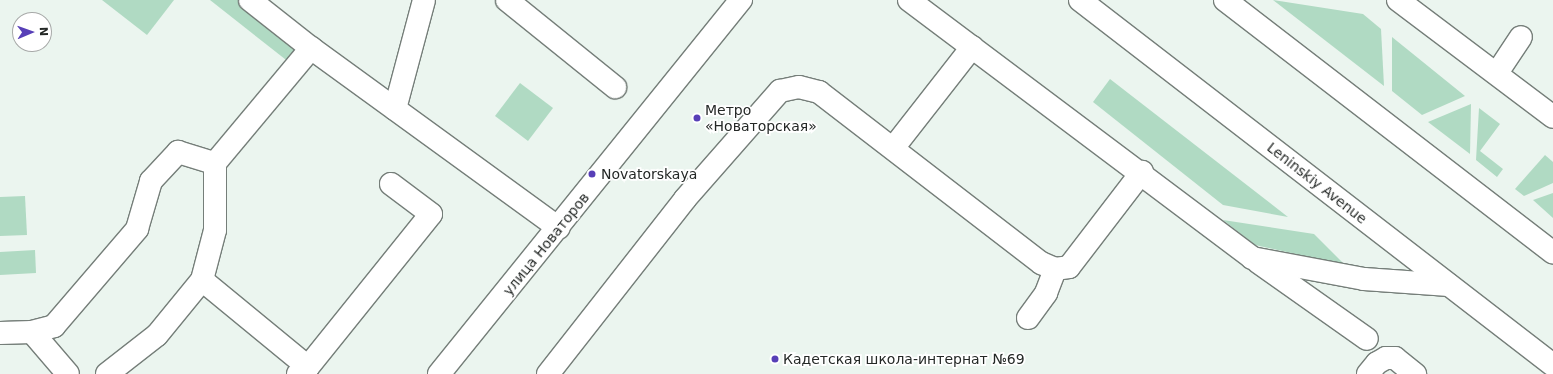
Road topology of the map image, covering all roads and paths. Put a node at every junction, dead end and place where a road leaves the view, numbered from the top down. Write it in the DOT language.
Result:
graph roads {
  1 [pos="424,0"];
  2 [pos="507,0"];
  3 [pos="741,0"];
  4 [pos="909,0"];
  5 [pos="1080,0"];
  6 [pos="1225,0"];
  7 [pos="1398,0"];
  8 [pos="254,1"];
  9 [pos="1521,37"];
  10 [pos="972,47"];
  11 [pos="311,48"];
  12 [pos="1497,73"];
  13 [pos="615,87"];
  14 [pos="396,109"];
  15 [pos="1553,116"];
  16 [pos="894,147"];
  17 [pos="215,163"];
  18 [pos="1142,172"];
  19 [pos="391,184"];
  20 [pos="559,228"];
  21 [pos="1553,254"];
  22 [pos="1252,258"];
  23 [pos="1055,269"];
  24 [pos="202,280"];
  25 [pos="1449,284"];
  26 [pos="1028,318"];
  27 [pos="32,332"];
  28 [pos="0,333"];
  29 [pos="1366,339"];
  30 [pos="1553,365"];
  31 [pos="303,370"];
  32 [pos="450,370"];
  33 [pos="68,374"];
  34 [pos="107,374"];
  35 [pos="548,374"];
  36 [pos="1368,374"];
  37 [pos="1415,374"];
  1 -- 14 [label="street"];
  2 -- 13 [label="street"];
  3 -- 20 [label="street, улица Новаторов"];
  4 -- 10 [label="street"];
  5 -- 25 [label="street, Leninskiy Avenue"];
  6 -- 21 [label="street"];
  7 -- 12 [label="street"];
  8 -- 11 [label="street"];
  9 -- 12 [label="street"];
  10 -- 16 [label="street"];
  10 -- 18 [label="street"];
  11 -- 14 [label="street"];
  11 -- 17 [label="street"];
  12 -- 15 [label="street"];
  14 -- 20 [label="street"];
  16 -- 23 [label="street"];
  16 -- 35 [label="street"];
  17 -- 24 [label="street"];
  17 -- 27 [label="street"];
  18 -- 22 [label="street"];
  18 -- 23 [label="street"];
  19 -- 31 [label="street"];
  20 -- 32 [label="street, улица Новаторов"];
  22 -- 25 [label="street"];
  22 -- 29 [label="street"];
  23 -- 26 [label="street"];
  24 -- 31 [label="street"];
  24 -- 34 [label="street"];
  25 -- 30 [label="street, Leninskiy Avenue"];
  27 -- 28 [label="street"];
  27 -- 33 [label="street"];
  36 -- 37 [label="street"];
}
